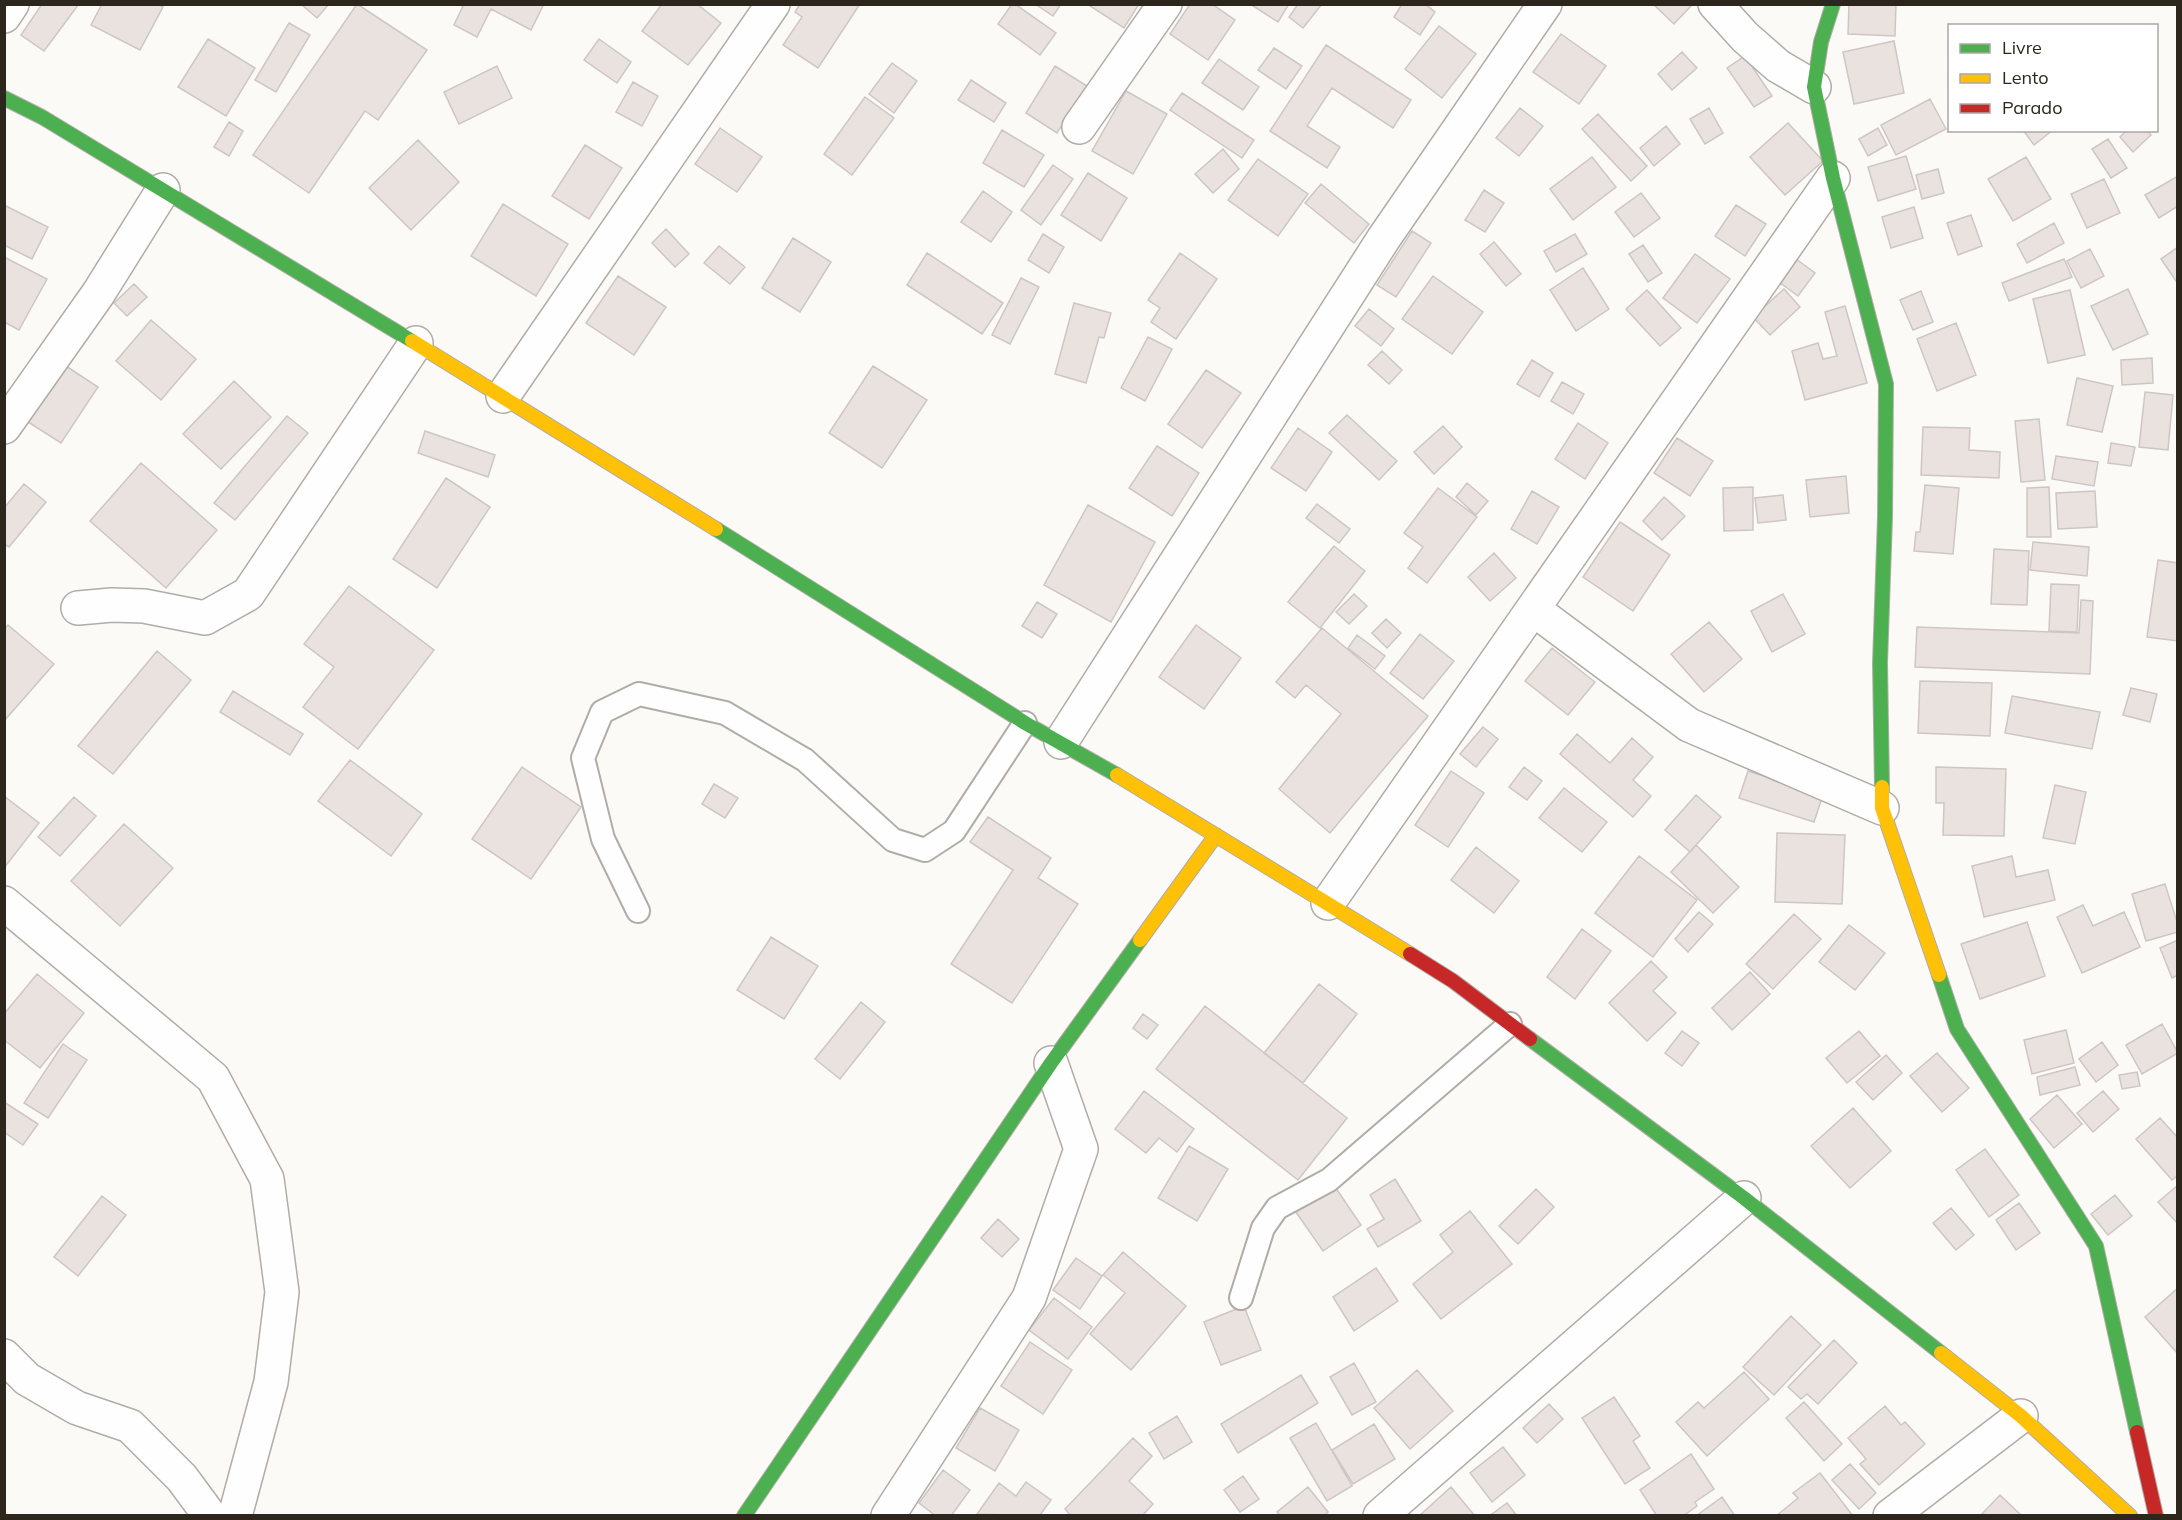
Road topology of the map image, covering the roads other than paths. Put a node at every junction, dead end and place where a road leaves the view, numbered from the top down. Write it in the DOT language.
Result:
graph roads {
  1 [pos="12,4"];
  2 [pos="773,4"];
  3 [pos="1165,4"];
  4 [pos="1545,4"];
  5 [pos="1715,4"];
  6 [pos="1833,4"];
  7 [pos="4,16"];
  8 [pos="1814,87"];
  9 [pos="4,98"];
  10 [pos="1079,127"];
  11 [pos="1833,178"];
  12 [pos="163,190"];
  13 [pos="416,343"];
  14 [pos="503,396"];
  15 [pos="4,428"];
  16 [pos="78,608"];
  17 [pos="1533,609"];
  18 [pos="1025,723"];
  19 [pos="1061,742"];
  20 [pos="1882,808"];
  21 [pos="1216,835"];
  22 [pos="4,903"];
  23 [pos="1328,903"];
  24 [pos="638,911"];
  25 [pos="1510,1024"];
  26 [pos="1051,1063"];
  27 [pos="1744,1198"];
  28 [pos="1240,1298"];
  29 [pos="4,1356"];
  30 [pos="2021,1416"];
  31 [pos="210,1515"];
  32 [pos="236,1515"];
  33 [pos="744,1515"];
  34 [pos="888,1515"];
  35 [pos="1380,1515"];
  36 [pos="1890,1515"];
  37 [pos="2130,1515"];
  38 [pos="2156,1515"];
  1 -- 7 [label="street"];
  2 -- 14 [label="street"];
  3 -- 10 [label="street"];
  4 -- 19 [label="street"];
  5 -- 8 [label="street"];
  6 -- 8 [label="main road"];
  8 -- 11 [label="main road"];
  9 -- 12 [label="main road"];
  11 -- 17 [label="street"];
  11 -- 20 [label="main road"];
  12 -- 13 [label="main road"];
  12 -- 15 [label="street"];
  13 -- 14 [label="main road"];
  13 -- 16 [label="street"];
  14 -- 18 [label="main road"];
  17 -- 20 [label="street"];
  17 -- 23 [label="street"];
  18 -- 19 [label="main road"];
  18 -- 24 [label="lane"];
  19 -- 21 [label="main road"];
  20 -- 38 [label="main road"];
  21 -- 23 [label="main road"];
  21 -- 26 [label="main road"];
  22 -- 32 [label="street"];
  23 -- 25 [label="main road"];
  25 -- 27 [label="main road"];
  25 -- 28 [label="lane"];
  26 -- 33 [label="main road"];
  26 -- 34 [label="street"];
  27 -- 30 [label="main road"];
  27 -- 35 [label="street"];
  29 -- 31 [label="street"];
  30 -- 36 [label="street"];
  30 -- 37 [label="main road"];
}
